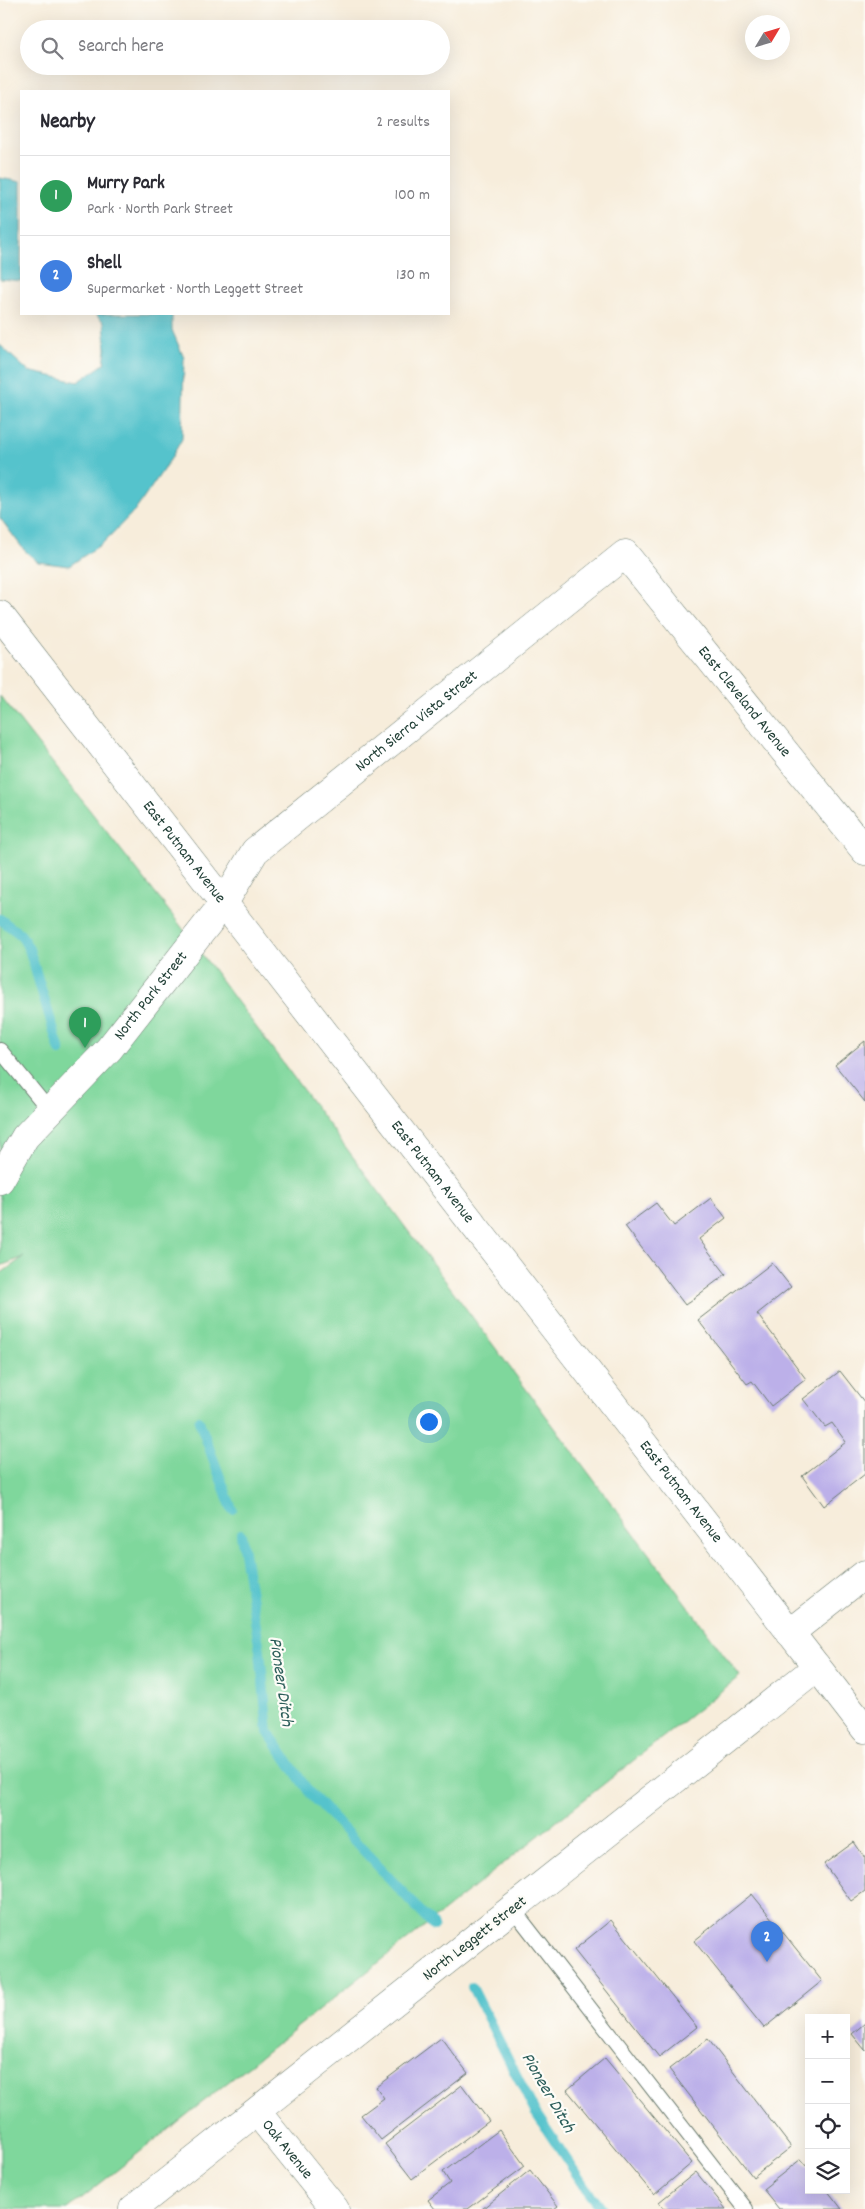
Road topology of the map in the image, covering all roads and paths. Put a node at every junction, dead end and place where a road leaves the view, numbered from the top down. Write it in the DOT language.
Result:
graph roads {
  1 [pos="624,554"];
  2 [pos="0,615"];
  3 [pos="865,851"];
  4 [pos="224,903"];
  5 [pos="0,1050"];
  6 [pos="5,1065"];
  7 [pos="49,1110"];
  8 [pos="0,1180"];
  9 [pos="865,1574"];
  10 [pos="790,1633"];
  11 [pos="817,1667"];
  12 [pos="865,1729"];
  13 [pos="513,1909"];
  14 [pos="257,2112"];
  15 [pos="133,2209"];
  16 [pos="335,2209"];
  17 [pos="746,2209"];
  1 -- 3 [label="street, East Cleveland Avenue"];
  1 -- 4 [label="street, North Sierra Vista Street"];
  2 -- 4 [label="street, East Putnam Avenue"];
  4 -- 7 [label="street, North Park Street"];
  4 -- 10 [label="street, East Putnam Avenue"];
  5 -- 6 [label="lane"];
  6 -- 7 [label="lane"];
  7 -- 8 [label="street, North Park Street"];
  9 -- 10 [label="street"];
  10 -- 11 [label="street, East Putnam Avenue"];
  11 -- 12 [label="street, East Putnam Avenue"];
  11 -- 13 [label="street, North Leggett Street"];
  13 -- 14 [label="street, North Leggett Street"];
  13 -- 17 [label="lane"];
  14 -- 15 [label="street, North Leggett Street"];
  14 -- 16 [label="street, Oak Avenue"];
}
